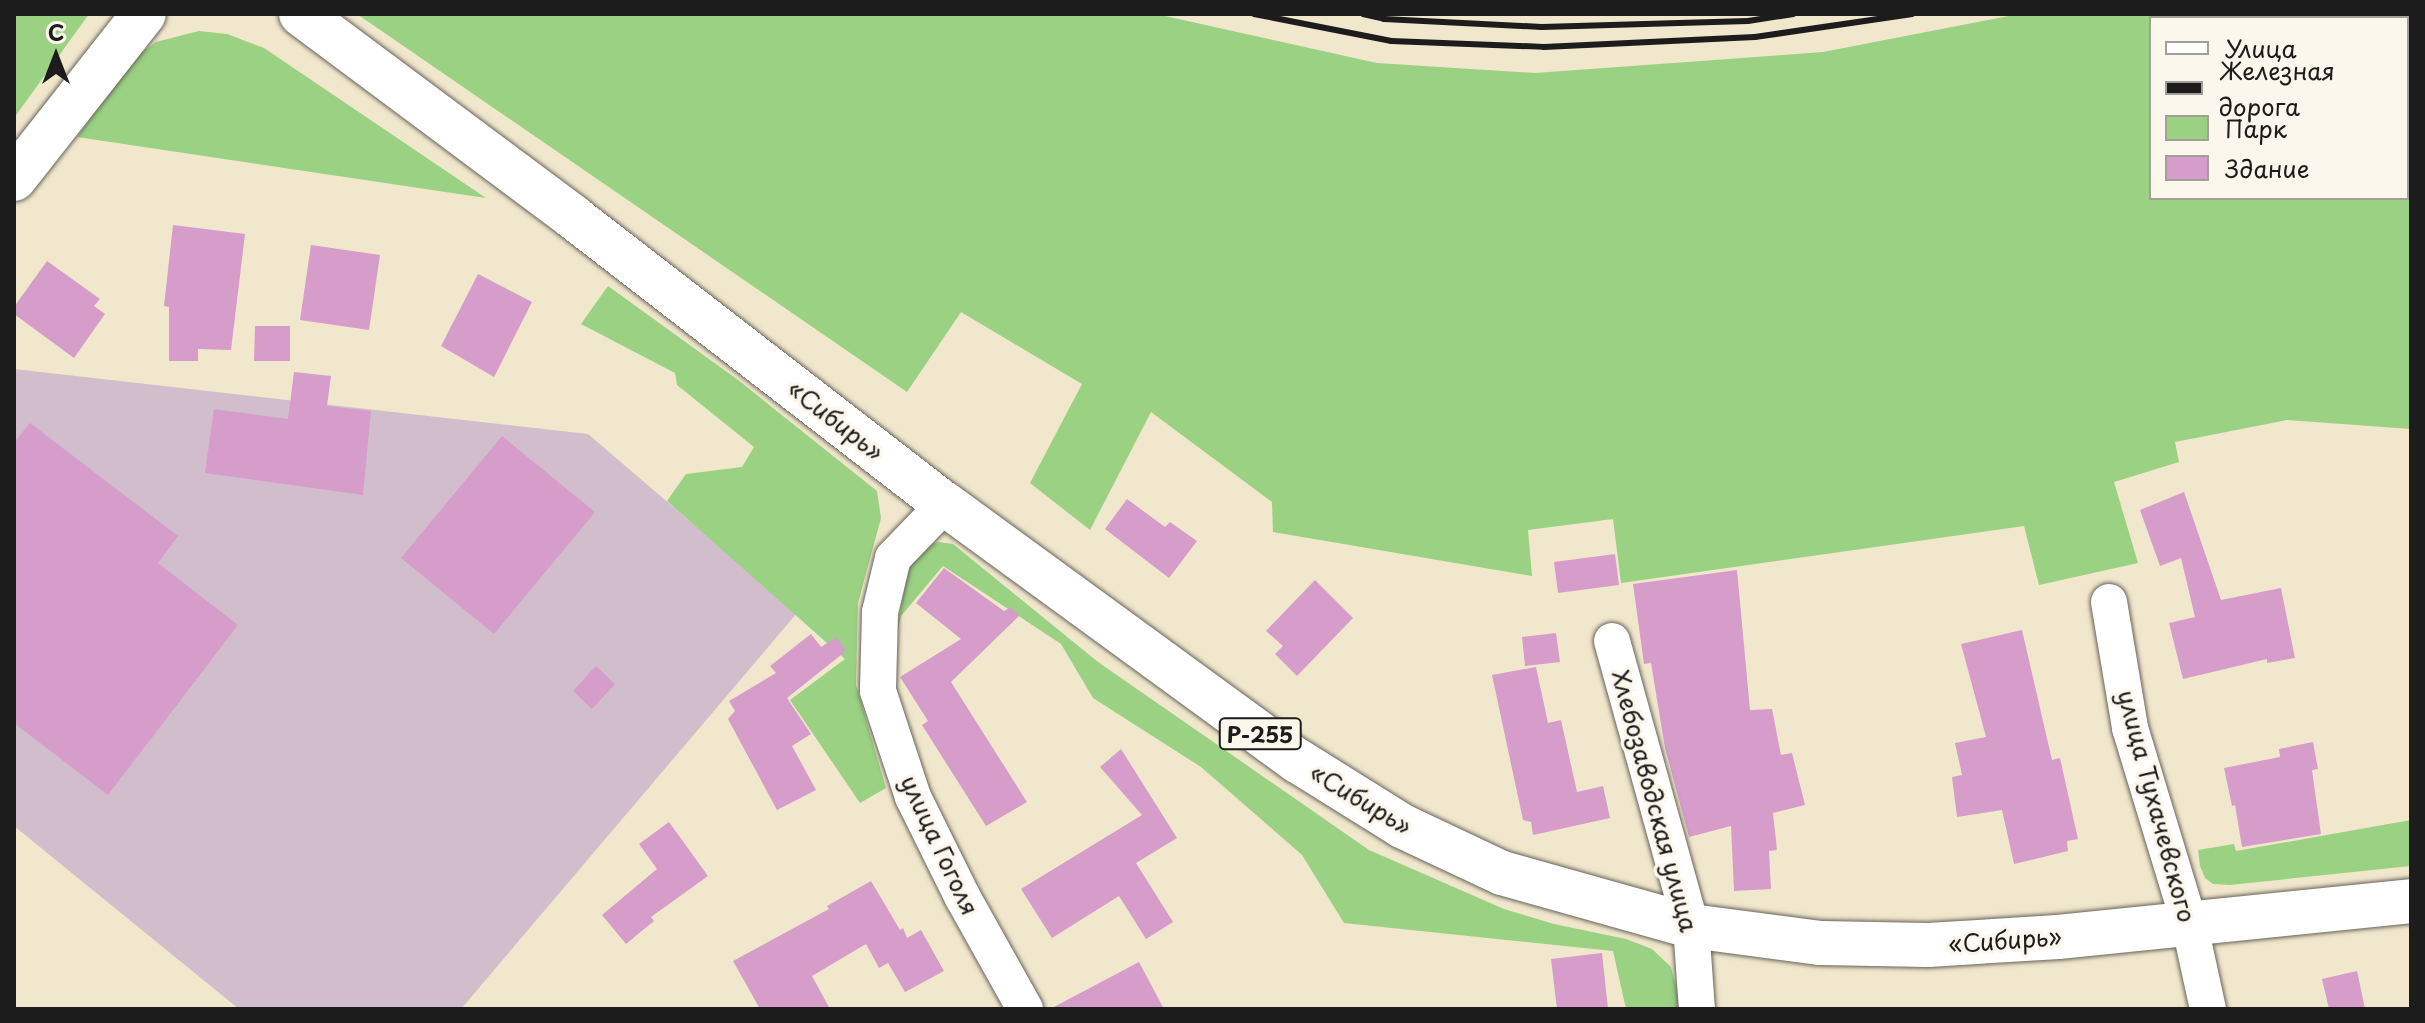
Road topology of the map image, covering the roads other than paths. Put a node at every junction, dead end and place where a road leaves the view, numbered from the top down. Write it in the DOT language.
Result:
graph roads {
  1 [pos="144,14"];
  2 [pos="301,14"];
  3 [pos="14,179"];
  4 [pos="945,504"];
  5 [pos="2109,602"];
  6 [pos="1612,641"];
  7 [pos="2411,901"];
  8 [pos="2189,922"];
  9 [pos="1691,926"];
  10 [pos="1025,1009"];
  11 [pos="1697,1009"];
  12 [pos="2208,1009"];
  1 -- 3 [label="main road"];
  2 -- 4 [label="main road, «Сибирь» / Р-255"];
  4 -- 9 [label="main road, «Сибирь» / Р-255"];
  4 -- 10 [label="street, улица Гоголя"];
  5 -- 8 [label="street, улица Тухачевского"];
  6 -- 9 [label="street, Хлебозаводская улица"];
  7 -- 8 [label="main road, «Сибирь» / Р-255"];
  8 -- 9 [label="main road, «Сибирь» / Р-255"];
  8 -- 12 [label="street, улица Тухачевского"];
  9 -- 11 [label="street, Хлебозаводская улица"];
}
